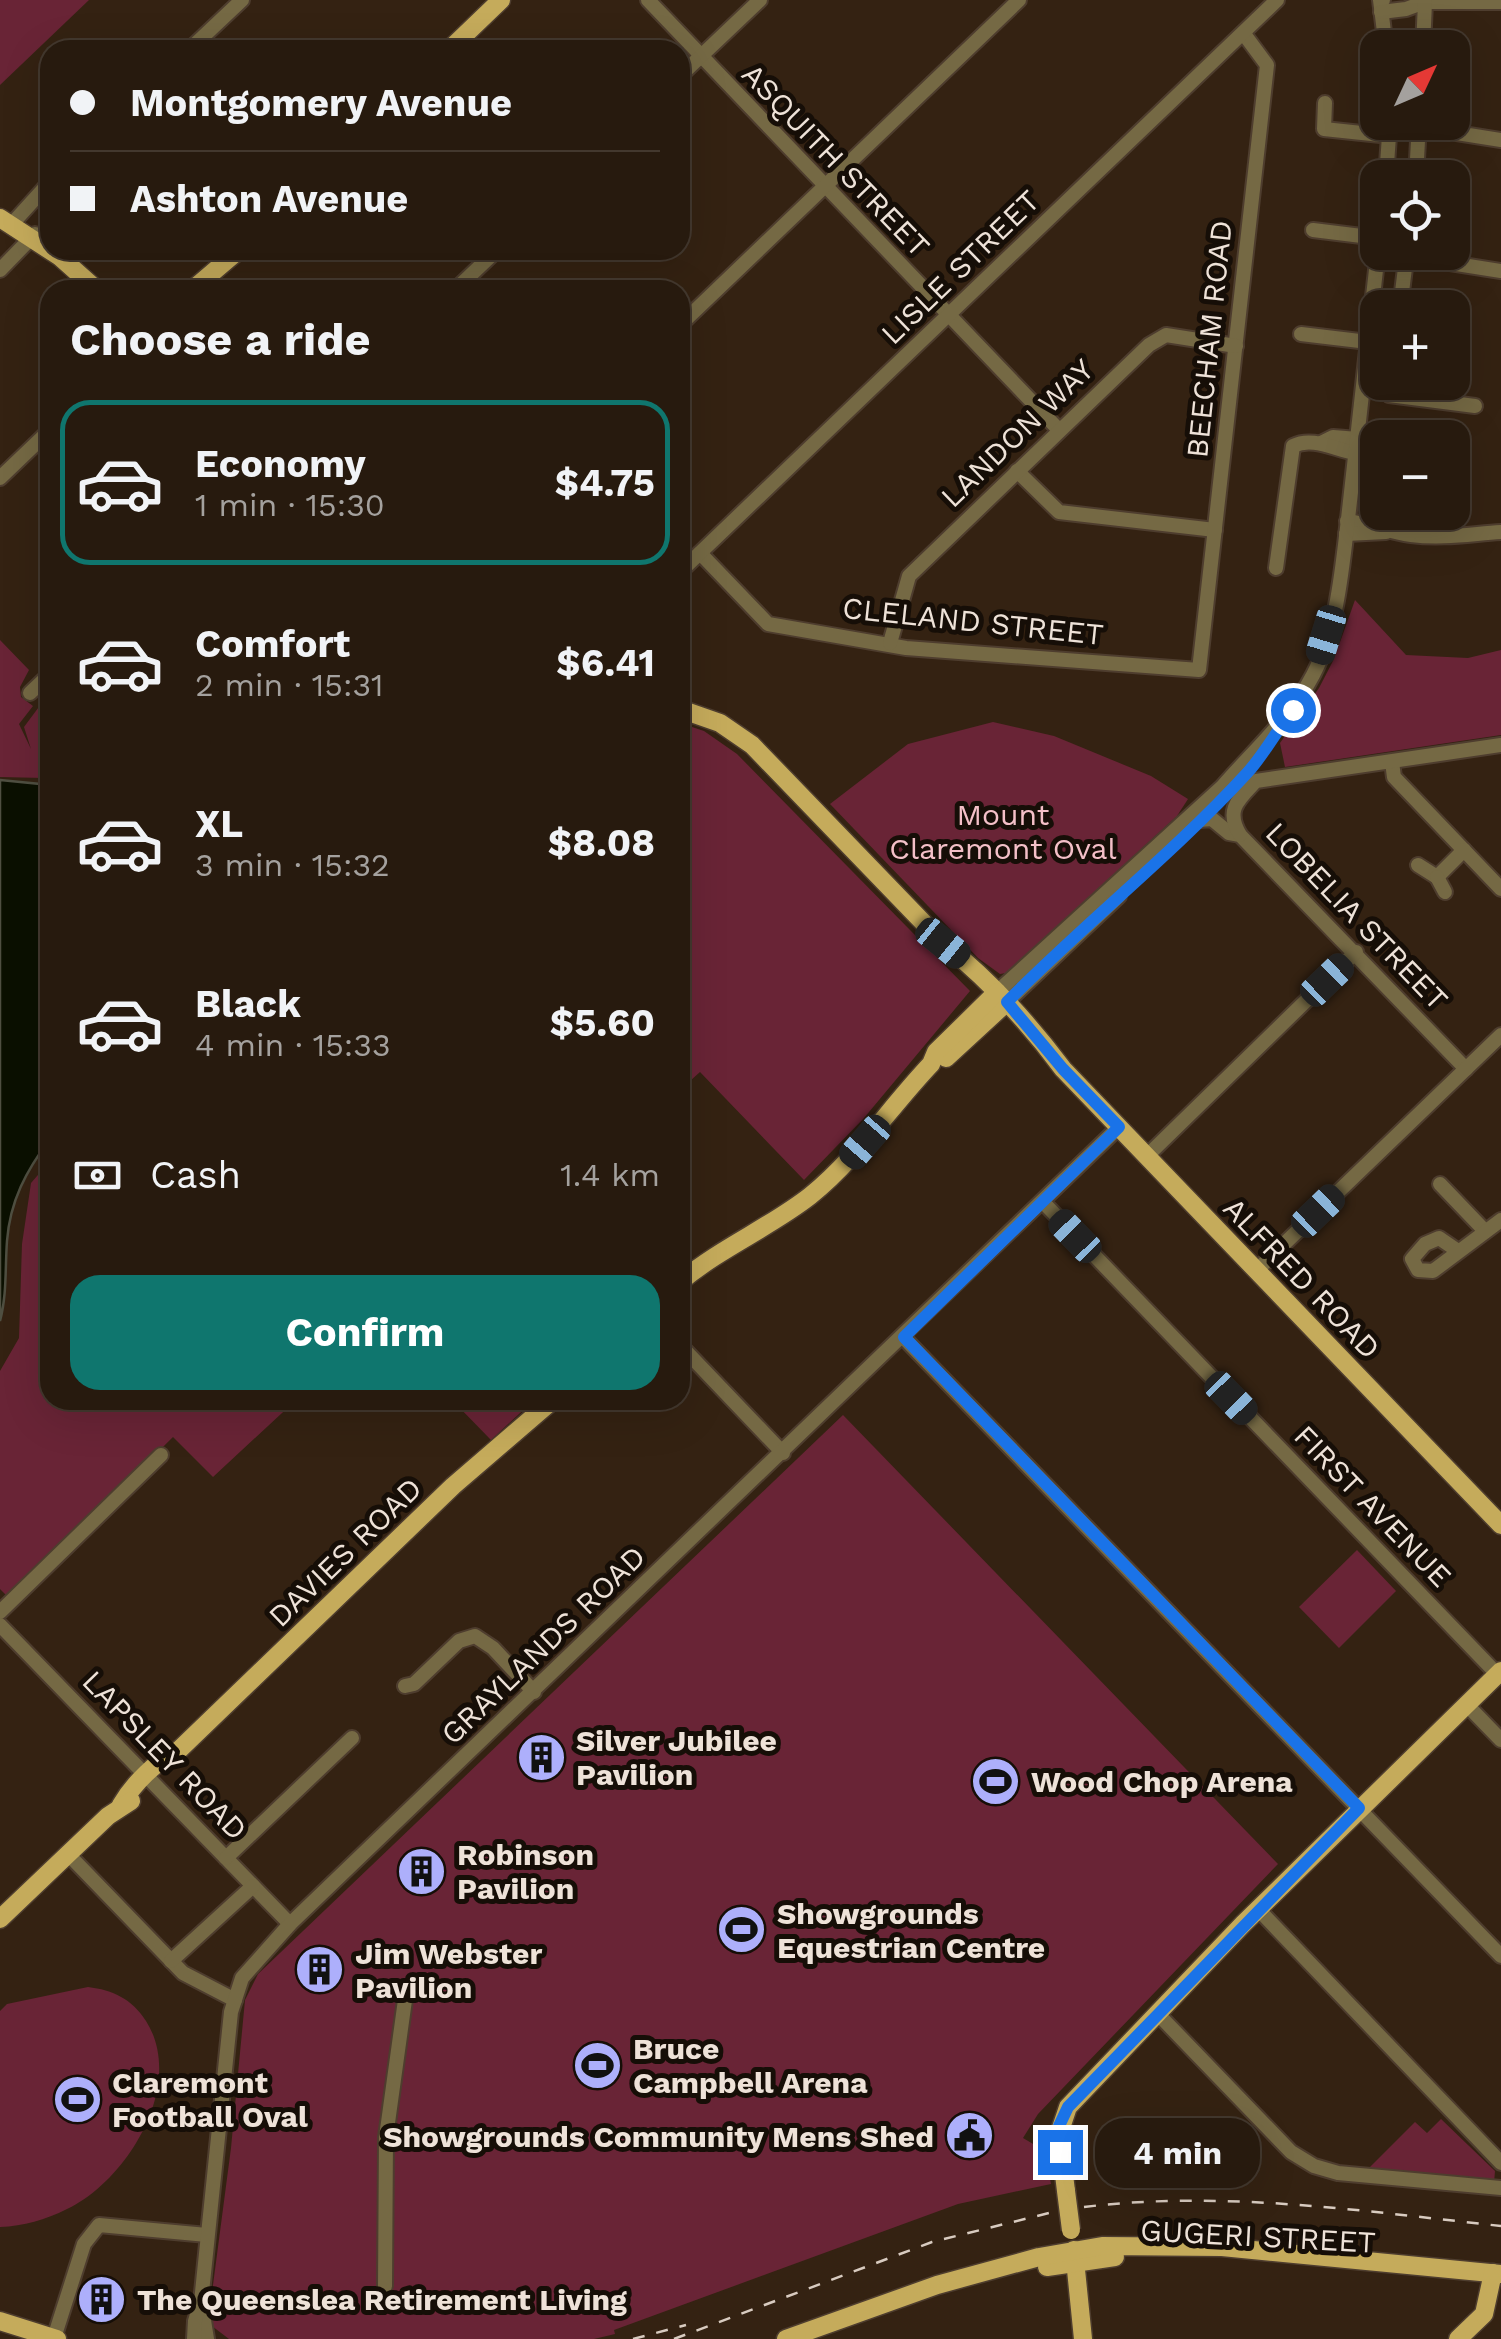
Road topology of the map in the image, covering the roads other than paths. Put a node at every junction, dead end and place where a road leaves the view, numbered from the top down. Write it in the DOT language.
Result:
graph roads {
  1 [pos="242,0"];
  2 [pos="501,0"];
  3 [pos="639,0"];
  4 [pos="648,0"];
  5 [pos="760,0"];
  6 [pos="1019,0"];
  7 [pos="1277,0"];
  8 [pos="1417,2"];
  9 [pos="1501,2"];
  10 [pos="1381,4"];
  11 [pos="1384,30"];
  12 [pos="1421,30"];
  13 [pos="1244,34"];
  14 [pos="200,40"];
  15 [pos="459,40"];
  16 [pos="677,40"];
  17 [pos="683,40"];
  18 [pos="690,48"];
  19 [pos="690,51"];
  20 [pos="699,58"];
  21 [pos="690,67"];
  22 [pos="1325,103"];
  23 [pos="1360,129"];
  24 [pos="1470,134"];
  25 [pos="1501,140"];
  26 [pos="824,188"];
  27 [pos="40,190"];
  28 [pos="6,218"];
  29 [pos="1313,230"];
  30 [pos="1360,236"];
  31 [pos="39,238"];
  32 [pos="64,260"];
  33 [pos="74,260"];
  34 [pos="229,260"];
  35 [pos="486,260"];
  36 [pos="1470,265"];
  37 [pos="0,270"];
  38 [pos="1501,271"];
  39 [pos="86,280"];
  40 [pos="100,280"];
  41 [pos="210,280"];
  42 [pos="466,280"];
  43 [pos="690,315"];
  44 [pos="949,316"];
  45 [pos="1300,334"];
  46 [pos="1360,341"];
  47 [pos="1236,346"];
  48 [pos="1362,400"];
  49 [pos="1428,400"];
  50 [pos="1474,406"];
  51 [pos="1058,430"];
  52 [pos="40,440"];
  53 [pos="1357,447"];
  54 [pos="1016,471"];
  55 [pos="0,478"];
  56 [pos="1347,528"];
  57 [pos="1215,530"];
  58 [pos="1501,532"];
  59 [pos="700,553"];
  60 [pos="690,562"];
  61 [pos="1276,568"];
  62 [pos="890,643"];
  63 [pos="1201,658"];
  64 [pos="40,683"];
  65 [pos="30,692"];
  66 [pos="690,712"];
  67 [pos="1501,745"];
  68 [pos="1392,762"];
  69 [pos="1192,823"];
  70 [pos="1240,835"];
  71 [pos="1464,850"];
  72 [pos="1418,864"];
  73 [pos="1437,877"];
  74 [pos="1501,889"];
  75 [pos="1445,892"];
  76 [pos="1356,952"];
  77 [pos="998,1001"];
  78 [pos="1501,1035"];
  79 [pos="1466,1069"];
  80 [pos="1119,1127"];
  81 [pos="1147,1156"];
  82 [pos="1440,1184"];
  83 [pos="1043,1202"];
  84 [pos="1501,1220"];
  85 [pos="1484,1230"];
  86 [pos="1458,1251"];
  87 [pos="1256,1270"];
  88 [pos="690,1274"];
  89 [pos="904,1337"];
  90 [pos="690,1355"];
  91 [pos="541,1410"];
  92 [pos="783,1453"];
  93 [pos="161,1456"];
  94 [pos="1501,1525"];
  95 [pos="0,1612"];
  96 [pos="0,1625"];
  97 [pos="1499,1673"];
  98 [pos="405,1686"];
  99 [pos="534,1692"];
  100 [pos="1467,1704"];
  101 [pos="352,1738"];
  102 [pos="1501,1740"];
  103 [pos="150,1778"];
  104 [pos="1359,1808"];
  105 [pos="67,1853"];
  106 [pos="226,1858"];
  107 [pos="253,1886"];
  108 [pos="1258,1909"];
  109 [pos="0,1919"];
  110 [pos="290,1924"];
  111 [pos="1501,1956"];
  112 [pos="171,1961"];
  113 [pos="235,2000"];
  114 [pos="405,2000"];
  115 [pos="1158,2014"];
  116 [pos="1501,2163"];
  117 [pos="1501,2188"];
  118 [pos="208,2235"];
  119 [pos="1075,2256"];
  120 [pos="1491,2279"];
  121 [pos="384,2286"];
  122 [pos="201,2302"];
  123 [pos="1493,2305"];
  124 [pos="0,2321"];
  125 [pos="55,2339"];
  126 [pos="194,2339"];
  127 [pos="206,2339"];
  128 [pos="786,2339"];
  129 [pos="1084,2339"];
  130 [pos="1458,2339"];
  1 -- 14 [label="street"];
  2 -- 15 [label="main road"];
  3 -- 16 [label="street, ASQUITH STREET"];
  4 -- 17 [label="street, ASQUITH STREET"];
  5 -- 20 [label="street"];
  6 -- 26 [label="street"];
  7 -- 13 [label="street, LISLE STREET"];
  8 -- 9 [label="street"];
  8 -- 10 [label="street"];
  8 -- 12 [label="street"];
  10 -- 11 [label="street"];
  13 -- 44 [label="street, LISLE STREET"];
  13 -- 47 [label="street, BEECHAM ROAD"];
  18 -- 20 [label="street, ASQUITH STREET"];
  19 -- 20 [label="street, ASQUITH STREET"];
  20 -- 21 [label="street"];
  20 -- 26 [label="street, ASQUITH STREET"];
  22 -- 23 [label="street"];
  24 -- 25 [label="street"];
  26 -- 43 [label="street"];
  26 -- 44 [label="street, ASQUITH STREET"];
  27 -- 28 [label="street"];
  28 -- 31 [label="main road"];
  29 -- 30 [label="street"];
  31 -- 37 [label="street"];
  32 -- 39 [label="main road"];
  33 -- 40 [label="main road"];
  34 -- 41 [label="main road"];
  35 -- 42 [label="street"];
  36 -- 38 [label="street"];
  44 -- 51 [label="street, ASQUITH STREET"];
  44 -- 59 [label="street, LISLE STREET"];
  45 -- 46 [label="street"];
  47 -- 51 [label="street, LANDON WAY"];
  47 -- 57 [label="street, BEECHAM ROAD"];
  48 -- 53 [label="street"];
  49 -- 50 [label="street"];
  51 -- 54 [label="street, LANDON WAY"];
  52 -- 55 [label="street"];
  53 -- 56 [label="street"];
  53 -- 61 [label="street"];
  54 -- 57 [label="street"];
  54 -- 62 [label="street, LANDON WAY"];
  56 -- 58 [label="street"];
  56 -- 69 [label="street"];
  57 -- 63 [label="street, BEECHAM ROAD"];
  59 -- 60 [label="street, LISLE STREET"];
  59 -- 62 [label="street, CLELAND STREET"];
  62 -- 63 [label="street, CLELAND STREET"];
  64 -- 65 [label="street"];
  66 -- 77 [label="main road, ALFRED ROAD"];
  67 -- 68 [label="street"];
  68 -- 70 [label="street"];
  68 -- 71 [label="street"];
  69 -- 70 [label="street, LOBELIA STREET"];
  69 -- 77 [label="street"];
  70 -- 76 [label="street, LOBELIA STREET"];
  71 -- 73 [label="street"];
  71 -- 74 [label="street"];
  72 -- 73 [label="street"];
  73 -- 75 [label="street"];
  76 -- 79 [label="street, LOBELIA STREET"];
  76 -- 81 [label="street"];
  77 -- 80 [label="main road, ALFRED ROAD"];
  77 -- 88 [label="main road"];
  78 -- 79 [label="street"];
  79 -- 87 [label="street"];
  80 -- 81 [label="main road, ALFRED ROAD"];
  80 -- 83 [label="street, GRAYLANDS ROAD"];
  81 -- 87 [label="main road, ALFRED ROAD"];
  82 -- 85 [label="street"];
  83 -- 89 [label="street, GRAYLANDS ROAD"];
  83 -- 97 [label="street, FIRST AVENUE"];
  84 -- 85 [label="street"];
  85 -- 86 [label="street"];
  87 -- 94 [label="main road, ALFRED ROAD"];
  89 -- 92 [label="street, GRAYLANDS ROAD"];
  89 -- 104 [label="street"];
  90 -- 92 [label="street"];
  91 -- 103 [label="main road, DAVIES ROAD"];
  92 -- 99 [label="street, GRAYLANDS ROAD"];
  93 -- 95 [label="street"];
  96 -- 103 [label="street, LAPSLEY ROAD"];
  97 -- 100 [label="main road"];
  98 -- 99 [label="street"];
  99 -- 110 [label="street, GRAYLANDS ROAD"];
  100 -- 102 [label="street"];
  100 -- 104 [label="main road"];
  101 -- 106 [label="street"];
  103 -- 105 [label="main road, DAVIES ROAD"];
  103 -- 106 [label="street, LAPSLEY ROAD"];
  104 -- 108 [label="main road"];
  104 -- 111 [label="street"];
  105 -- 109 [label="main road, DAVIES ROAD"];
  105 -- 112 [label="street"];
  106 -- 107 [label="street, LAPSLEY ROAD"];
  107 -- 110 [label="street, LAPSLEY ROAD"];
  107 -- 112 [label="street"];
  108 -- 115 [label="main road"];
  108 -- 116 [label="street"];
  110 -- 113 [label="street, GRAYLANDS ROAD"];
  112 -- 113 [label="street"];
  113 -- 118 [label="street, GRAYLANDS ROAD"];
  114 -- 121 [label="street"];
  115 -- 117 [label="street"];
  115 -- 119 [label="main road, bridge"];
  118 -- 122 [label="street, GRAYLANDS ROAD"];
  118 -- 125 [label="street"];
  119 -- 120 [label="main road, GUGERI STREET"];
  119 -- 128 [label="main road, GUGERI STREET"];
  119 -- 129 [label="main road"];
  120 -- 123 [label="main road"];
  120 -- 130 [label="main road"];
  122 -- 126 [label="street, GRAYLANDS ROAD"];
  122 -- 127 [label="street, GRAYLANDS ROAD"];
  123 -- 130 [label="main road"];
  124 -- 125 [label="main road"];
}
